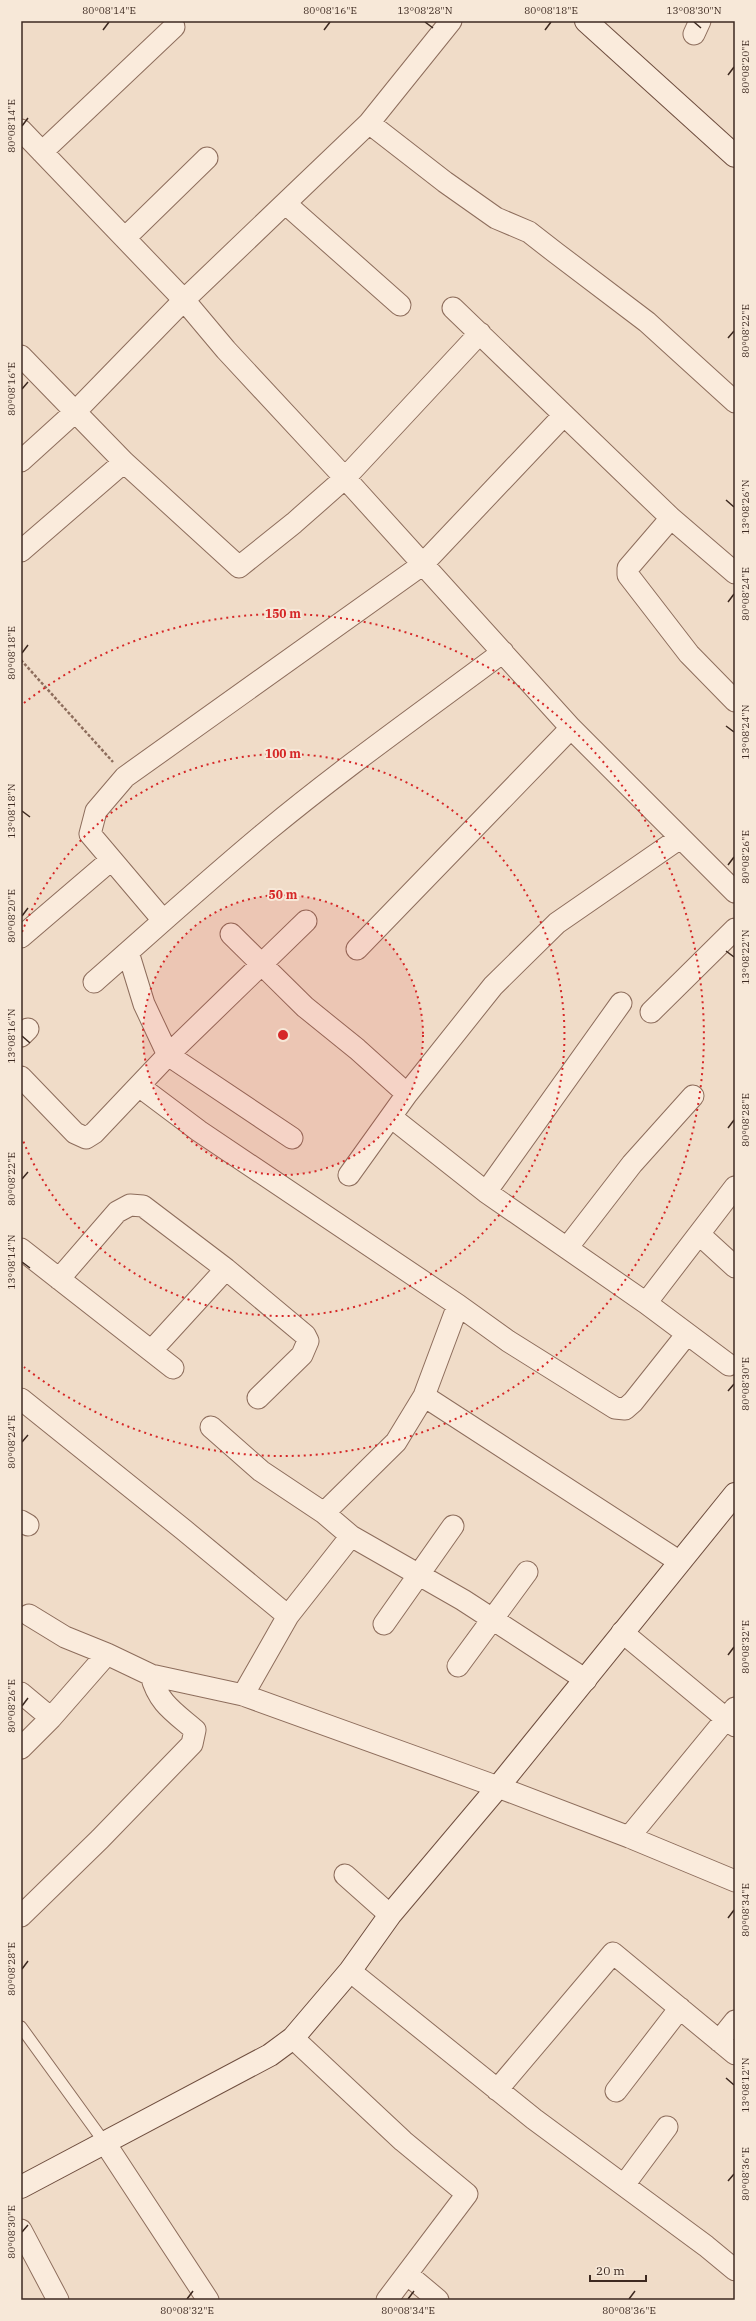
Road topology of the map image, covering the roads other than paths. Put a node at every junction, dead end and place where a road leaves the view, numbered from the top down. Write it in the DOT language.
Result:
graph roads {
  1 [pos="451,21"];
  2 [pos="586,21"];
  3 [pos="174,27"];
  4 [pos="369,122"];
  5 [pos="21,130"];
  6 [pos="42,152"];
  7 [pos="735,156"];
  8 [pos="208,158"];
  9 [pos="286,204"];
  10 [pos="125,238"];
  11 [pos="184,300"];
  12 [pos="400,306"];
  13 [pos="453,308"];
  14 [pos="480,333"];
  15 [pos="21,356"];
  16 [pos="735,402"];
  17 [pos="75,412"];
  18 [pos="564,415"];
  19 [pos="21,462"];
  20 [pos="124,462"];
  21 [pos="345,478"];
  22 [pos="671,518"];
  23 [pos="21,551"];
  24 [pos="422,565"];
  25 [pos="735,573"];
  26 [pos="503,652"];
  27 [pos="735,701"];
  28 [pos="571,728"];
  29 [pos="680,838"];
  30 [pos="110,860"];
  31 [pos="735,892"];
  32 [pos="162,919"];
  33 [pos="306,921"];
  34 [pos="735,929"];
  35 [pos="231,934"];
  36 [pos="21,937"];
  37 [pos="357,949"];
  38 [pos="128,952"];
  39 [pos="261,966"];
  40 [pos="94,982"];
  41 [pos="621,1003"];
  42 [pos="651,1012"];
  43 [pos="168,1055"];
  44 [pos="21,1077"];
  45 [pos="139,1086"];
  46 [pos="407,1094"];
  47 [pos="693,1096"];
  48 [pos="391,1117"];
  49 [pos="292,1138"];
  50 [pos="349,1175"];
  51 [pos="735,1187"];
  52 [pos="486,1192"];
  53 [pos="700,1235"];
  54 [pos="567,1248"];
  55 [pos="21,1249"];
  56 [pos="735,1267"];
  57 [pos="226,1269"];
  58 [pos="59,1279"];
  59 [pos="646,1303"];
  60 [pos="458,1304"];
  61 [pos="687,1334"];
  62 [pos="152,1350"];
  63 [pos="729,1365"];
  64 [pos="173,1368"];
  65 [pos="424,1396"];
  66 [pos="258,1398"];
  67 [pos="21,1399"];
  68 [pos="211,1427"];
  69 [pos="735,1494"];
  70 [pos="324,1513"];
  71 [pos="453,1526"];
  72 [pos="351,1536"];
  73 [pos="680,1562"];
  74 [pos="527,1572"];
  75 [pos="418,1574"];
  76 [pos="30,1615"];
  77 [pos="288,1616"];
  78 [pos="493,1619"];
  79 [pos="384,1624"];
  80 [pos="622,1632"];
  81 [pos="107,1654"];
  82 [pos="458,1666"];
  83 [pos="151,1675"];
  84 [pos="586,1680"];
  85 [pos="21,1694"];
  86 [pos="243,1695"];
  87 [pos="51,1718"];
  88 [pos="732,1718"];
  89 [pos="21,1748"];
  90 [pos="498,1787"];
  91 [pos="629,1837"];
  92 [pos="345,1875"];
  93 [pos="735,1881"];
  94 [pos="390,1915"];
  95 [pos="21,1916"];
  96 [pos="350,1971"];
  97 [pos="680,2008"];
  98 [pos="735,2021"];
  99 [pos="21,2027"];
  100 [pos="293,2038"];
  101 [pos="719,2041"];
  102 [pos="735,2054"];
  103 [pos="497,2090"];
  104 [pos="616,2091"];
  105 [pos="667,2127"];
  106 [pos="105,2143"];
  107 [pos="624,2185"];
  108 [pos="21,2187"];
  109 [pos="21,2230"];
  110 [pos="735,2270"];
  111 [pos="407,2274"];
  112 [pos="58,2300"];
  113 [pos="208,2300"];
  114 [pos="387,2300"];
  115 [pos="438,2300"];
  1 -- 4 [label="street"];
  2 -- 7 [label="street"];
  3 -- 6 [label="street"];
  4 -- 9 [label="street"];
  4 -- 16 [label="street"];
  5 -- 6 [label="street"];
  6 -- 10 [label="street"];
  8 -- 10 [label="street"];
  9 -- 11 [label="street"];
  9 -- 12 [label="street"];
  10 -- 11 [label="street"];
  11 -- 17 [label="street"];
  11 -- 21 [label="street"];
  13 -- 14 [label="street"];
  14 -- 18 [label="street"];
  14 -- 21 [label="street"];
  15 -- 17 [label="street"];
  17 -- 19 [label="street"];
  17 -- 20 [label="street"];
  18 -- 22 [label="street"];
  18 -- 24 [label="street"];
  20 -- 21 [label="street"];
  20 -- 23 [label="street"];
  21 -- 24 [label="street"];
  22 -- 25 [label="street"];
  22 -- 27 [label="street"];
  24 -- 26 [label="street"];
  24 -- 30 [label="street"];
  26 -- 28 [label="street"];
  26 -- 32 [label="street"];
  28 -- 29 [label="street"];
  28 -- 37 [label="street"];
  29 -- 31 [label="street"];
  29 -- 46 [label="street"];
  30 -- 32 [label="street"];
  30 -- 36 [label="street"];
  32 -- 38 [label="street"];
  33 -- 39 [label="street"];
  34 -- 42 [label="street"];
  35 -- 39 [label="street"];
  38 -- 40 [label="street"];
  38 -- 43 [label="street"];
  39 -- 43 [label="street"];
  39 -- 46 [label="street"];
  41 -- 52 [label="street"];
  43 -- 45 [label="street"];
  43 -- 49 [label="street"];
  44 -- 45 [label="street"];
  45 -- 60 [label="street"];
  46 -- 48 [label="street"];
  47 -- 54 [label="street"];
  48 -- 50 [label="street"];
  48 -- 52 [label="street"];
  51 -- 53 [label="street"];
  52 -- 54 [label="street"];
  53 -- 56 [label="street"];
  53 -- 59 [label="street"];
  54 -- 59 [label="street"];
  55 -- 58 [label="street"];
  57 -- 58 [label="street"];
  57 -- 62 [label="street"];
  57 -- 66 [label="street"];
  58 -- 62 [label="street"];
  59 -- 61 [label="street"];
  60 -- 61 [label="street"];
  60 -- 65 [label="street"];
  61 -- 63 [label="street"];
  62 -- 64 [label="street"];
  65 -- 70 [label="street"];
  65 -- 73 [label="street"];
  67 -- 77 [label="street"];
  68 -- 70 [label="street"];
  69 -- 73 [label="street"];
  70 -- 72 [label="street"];
  71 -- 75 [label="street"];
  72 -- 75 [label="street"];
  72 -- 77 [label="street"];
  73 -- 80 [label="street"];
  74 -- 78 [label="street"];
  75 -- 78 [label="street"];
  75 -- 79 [label="street"];
  76 -- 81 [label="street"];
  77 -- 86 [label="street"];
  78 -- 82 [label="street"];
  78 -- 84 [label="street"];
  80 -- 84 [label="street"];
  80 -- 88 [label="street"];
  81 -- 83 [label="street"];
  81 -- 87 [label="street"];
  83 -- 86 [label="street"];
  83 -- 95 [label="street"];
  84 -- 90 [label="street"];
  85 -- 87 [label="street"];
  86 -- 90 [label="street"];
  87 -- 89 [label="street"];
  88 -- 91 [label="street"];
  90 -- 91 [label="street"];
  90 -- 94 [label="street"];
  91 -- 93 [label="street"];
  92 -- 94 [label="street"];
  94 -- 96 [label="street"];
  96 -- 100 [label="street"];
  96 -- 103 [label="street"];
  97 -- 101 [label="street"];
  97 -- 103 [label="street"];
  97 -- 104 [label="street"];
  98 -- 101 [label="street"];
  99 -- 106 [label="lane"];
  100 -- 106 [label="street"];
  100 -- 111 [label="street"];
  101 -- 102 [label="street"];
  103 -- 107 [label="street"];
  105 -- 107 [label="street"];
  106 -- 108 [label="street"];
  106 -- 113 [label="street"];
  107 -- 110 [label="street"];
  109 -- 112 [label="street"];
  111 -- 114 [label="street"];
  111 -- 115 [label="street"];
}
